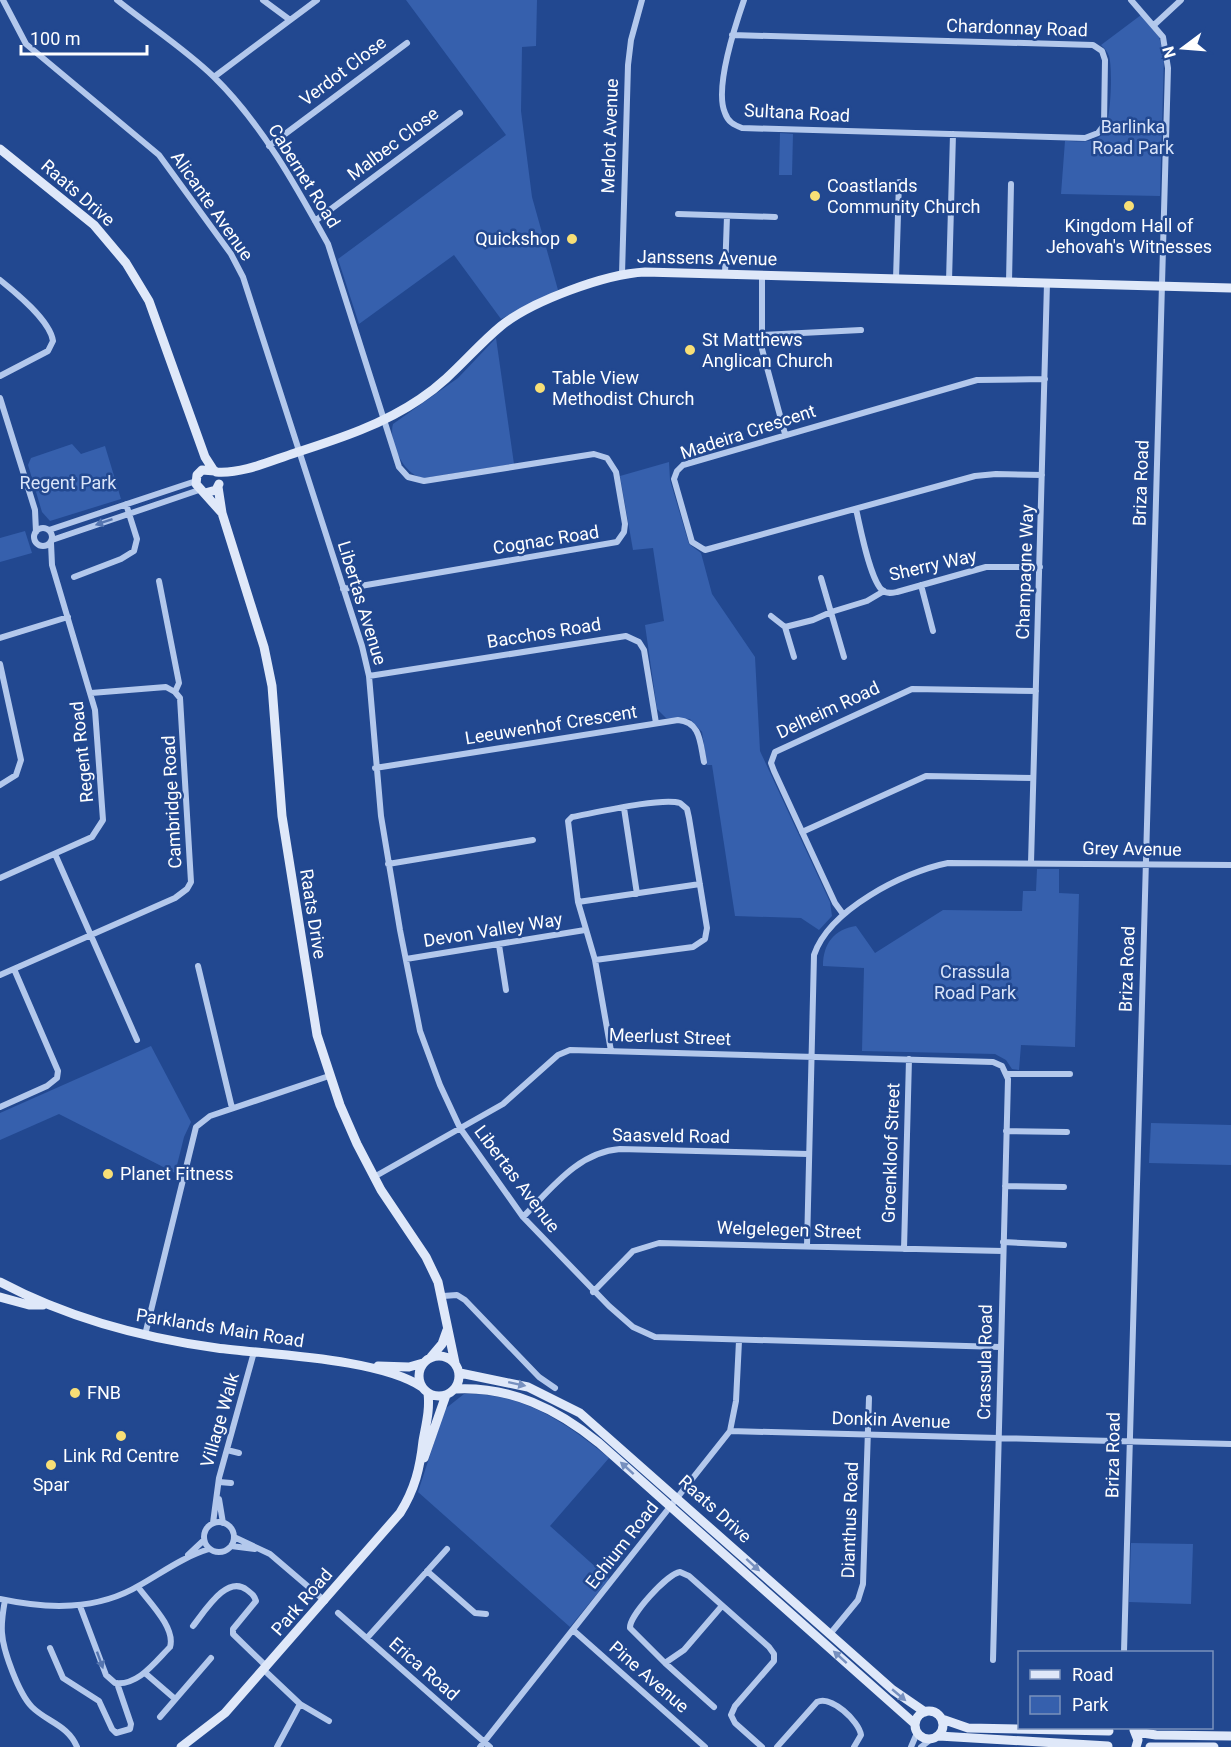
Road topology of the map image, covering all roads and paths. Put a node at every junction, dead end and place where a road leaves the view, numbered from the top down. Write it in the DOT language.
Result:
graph roads {
  1 [pos="3,0"];
  2 [pos="117,0"];
  3 [pos="263,0"];
  4 [pos="317,0"];
  5 [pos="642,0"];
  6 [pos="744,0"];
  7 [pos="1131,0"];
  8 [pos="1181,0"];
  9 [pos="290,20"];
  10 [pos="1154,25"];
  11 [pos="732,34"];
  12 [pos="406,43"];
  13 [pos="214,77"];
  14 [pos="460,113"];
  15 [pos="953,134"];
  16 [pos="269,146"];
  17 [pos="0,149"];
  18 [pos="898,182"];
  19 [pos="1011,184"];
  20 [pos="678,214"];
  21 [pos="727,216"];
  22 [pos="775,217"];
  23 [pos="315,221"];
  24 [pos="622,274"];
  25 [pos="725,274"];
  26 [pos="762,276"];
  27 [pos="896,279"];
  28 [pos="0,280"];
  29 [pos="950,280"];
  30 [pos="1009,282"];
  31 [pos="1047,283"];
  32 [pos="1161,287"];
  33 [pos="1231,288"];
  34 [pos="861,330"];
  35 [pos="761,335"];
  36 [pos="0,376"];
  37 [pos="1045,379"];
  38 [pos="0,398"];
  39 [pos="184,401"];
  40 [pos="383,421"];
  41 [pos="785,434"];
  42 [pos="298,452"];
  43 [pos="242,470"];
  44 [pos="215,471"];
  45 [pos="1042,475"];
  46 [pos="200,484"];
  47 [pos="219,486"];
  48 [pos="126,504"];
  49 [pos="856,509"];
  50 [pos="35,510"];
  51 [pos="222,513"];
  52 [pos="129,514"];
  53 [pos="47,529"];
  54 [pos="36,532"];
  55 [pos="51,541"];
  56 [pos="39,545"];
  57 [pos="52,565"];
  58 [pos="1040,567"];
  59 [pos="74,577"];
  60 [pos="821,578"];
  61 [pos="159,581"];
  62 [pos="921,585"];
  63 [pos="343,589"];
  64 [pos="882,593"];
  65 [pos="831,612"];
  66 [pos="771,616"];
  67 [pos="68,617"];
  68 [pos="784,627"];
  69 [pos="933,631"];
  70 [pos="0,638"];
  71 [pos="794,657"];
  72 [pos="844,657"];
  73 [pos="0,664"];
  74 [pos="369,676"];
  75 [pos="1036,691"];
  76 [pos="176,692"];
  77 [pos="91,693"];
  78 [pos="656,723"];
  79 [pos="704,762"];
  80 [pos="375,768"];
  81 [pos="1033,778"];
  82 [pos="0,785"];
  83 [pos="624,808"];
  84 [pos="802,832"];
  85 [pos="533,840"];
  86 [pos="55,854"];
  87 [pos="1031,863"];
  88 [pos="388,864"];
  89 [pos="1145,865"];
  90 [pos="1231,865"];
  91 [pos="0,878"];
  92 [pos="699,884"];
  93 [pos="638,894"];
  94 [pos="578,902"];
  95 [pos="843,914"];
  96 [pos="585,930"];
  97 [pos="91,936"];
  98 [pos="499,945"];
  99 [pos="406,959"];
  100 [pos="595,960"];
  101 [pos="198,966"];
  102 [pos="14,969"];
  103 [pos="0,975"];
  104 [pos="506,990"];
  105 [pos="137,1040"];
  106 [pos="611,1051"];
  107 [pos="811,1057"];
  108 [pos="909,1059"];
  109 [pos="1007,1074"];
  110 [pos="1070,1074"];
  111 [pos="329,1076"];
  112 [pos="0,1107"];
  113 [pos="232,1108"];
  114 [pos="459,1128"];
  115 [pos="1006,1131"];
  116 [pos="1067,1132"];
  117 [pos="808,1154"];
  118 [pos="374,1177"];
  119 [pos="1005,1186"];
  120 [pos="1064,1187"];
  121 [pos="523,1217"];
  122 [pos="1003,1242"];
  123 [pos="1064,1245"];
  124 [pos="807,1246"];
  125 [pos="904,1248"];
  126 [pos="1002,1251"];
  127 [pos="0,1282"];
  128 [pos="593,1292"];
  129 [pos="443,1296"];
  130 [pos="0,1297"];
  131 [pos="45,1305"];
  132 [pos="447,1330"];
  133 [pos="145,1335"];
  134 [pos="739,1341"];
  135 [pos="1000,1347"];
  136 [pos="254,1352"];
  137 [pos="427,1360"];
  138 [pos="358,1366"];
  139 [pos="458,1368"];
  140 [pos="555,1388"];
  141 [pos="455,1389"];
  142 [pos="425,1390"];
  143 [pos="446,1395"];
  144 [pos="869,1398"];
  145 [pos="730,1431"];
  146 [pos="868,1434"];
  147 [pos="999,1439"];
  148 [pos="1128,1442"];
  149 [pos="1231,1444"];
  150 [pos="227,1450"];
  151 [pos="239,1453"];
  152 [pos="422,1461"];
  153 [pos="219,1482"];
  154 [pos="231,1483"];
  155 [pos="218,1496"];
  156 [pos="678,1498"];
  157 [pos="671,1507"];
  158 [pos="213,1523"];
  159 [pos="223,1523"];
  160 [pos="234,1537"];
  161 [pos="204,1540"];
  162 [pos="231,1546"];
  163 [pos="209,1549"];
  164 [pos="259,1549"];
  165 [pos="447,1549"];
  166 [pos="186,1557"];
  167 [pos="428,1571"];
  168 [pos="138,1587"];
  169 [pos="2,1600"];
  170 [pos="325,1601"];
  171 [pos="80,1606"];
  172 [pos="721,1607"];
  173 [pos="338,1613"];
  174 [pos="486,1614"];
  175 [pos="193,1626"];
  176 [pos="573,1630"];
  177 [pos="830,1634"];
  178 [pos="367,1638"];
  179 [pos="50,1648"];
  180 [pos="1124,1651"];
  181 [pos="211,1658"];
  182 [pos="993,1660"];
  183 [pos="665,1663"];
  184 [pos="265,1668"];
  185 [pos="145,1673"];
  186 [pos="117,1683"];
  187 [pos="174,1698"];
  188 [pos="300,1704"];
  189 [pos="714,1707"];
  190 [pos="925,1712"];
  191 [pos="160,1717"];
  192 [pos="942,1719"];
  193 [pos="328,1721"];
  194 [pos="916,1728"];
  195 [pos="1018,1728"];
  196 [pos="1111,1729"];
  197 [pos="1134,1730"];
  198 [pos="1231,1736"];
  199 [pos="934,1738"];
  200 [pos="485,1745"];
  201 [pos="77,1747"];
  202 [pos="182,1747"];
  203 [pos="277,1747"];
  204 [pos="705,1747"];
  205 [pos="762,1747"];
  206 [pos="777,1747"];
  207 [pos="854,1747"];
  208 [pos="911,1747"];
  209 [pos="921,1747"];
  210 [pos="1108,1747"];
  211 [pos="1136,1747"];
  212 [pos="1150,1747"];
  213 [pos="1214,1747"];
  1 -- 42 [label="street, Alicante Avenue"];
  2 -- 13 [label="street, Cabernet Road"];
  3 -- 9 [label="street"];
  4 -- 9 [label="street"];
  5 -- 24 [label="street, Merlot Avenue"];
  6 -- 11 [label="street, Sultana Road"];
  7 -- 10 [label="street, Briza Road"];
  8 -- 10 [label="street"];
  9 -- 13 [label="street"];
  10 -- 32 [label="street, Briza Road"];
  11 -- 15 [label="street, Sultana Road"];
  11 -- 15 [label="street, Chardonnay Road"];
  12 -- 16 [label="street, Verdot Close"];
  13 -- 16 [label="street, Cabernet Road"];
  14 -- 23 [label="street, Malbec Close"];
  15 -- 29 [label="street"];
  16 -- 23 [label="street, Cabernet Road"];
  17 -- 39 [label="street, Raats Drive"];
  18 -- 27 [label="street"];
  19 -- 30 [label="street"];
  20 -- 21 [label="street"];
  21 -- 22 [label="street"];
  21 -- 25 [label="street"];
  23 -- 40 [label="street, Cabernet Road"];
  24 -- 25 [label="street, Janssens Avenue"];
  24 -- 40 [label="street, Janssens Avenue"];
  25 -- 26 [label="street, Janssens Avenue"];
  26 -- 27 [label="street, Janssens Avenue"];
  26 -- 35 [label="street"];
  27 -- 29 [label="street, Janssens Avenue"];
  28 -- 36 [label="street"];
  29 -- 30 [label="street, Janssens Avenue"];
  30 -- 31 [label="street, Janssens Avenue"];
  31 -- 32 [label="street, Janssens Avenue"];
  31 -- 37 [label="street, Champagne Way"];
  32 -- 33 [label="street, Janssens Avenue"];
  32 -- 89 [label="street, Briza Road"];
  34 -- 35 [label="street"];
  35 -- 41 [label="street"];
  37 -- 41 [label="street, Madeira Crescent"];
  37 -- 45 [label="street, Champagne Way"];
  38 -- 50 [label="street"];
  39 -- 44 [label="street, Raats Drive"];
  39 -- 46 [label="street, Raats Drive"];
  40 -- 42 [label="street, Janssens Avenue"];
  40 -- 63 [label="street, Cognac Road"];
  41 -- 49 [label="street, Madeira Crescent"];
  42 -- 43 [label="street, Janssens Avenue"];
  42 -- 63 [label="street, Libertas Avenue"];
  43 -- 44 [label="street, Janssens Avenue"];
  43 -- 47 [label="street, Janssens Avenue"];
  44 -- 46 [label="street, Janssens Avenue"];
  44 -- 47 [label="street, Raats Drive"];
  45 -- 49 [label="street, Madeira Crescent"];
  45 -- 58 [label="street, Champagne Way"];
  46 -- 47 [label="street, Janssens Avenue"];
  46 -- 48 [label="street"];
  46 -- 51 [label="street, Raats Drive"];
  46 -- 52 [label="street"];
  47 -- 51 [label="street, Raats Drive"];
  48 -- 52 [label="street"];
  48 -- 53 [label="street"];
  49 -- 64 [label="street, Sherry Way"];
  50 -- 53 [label="street"];
  50 -- 54 [label="street"];
  51 -- 111 [label="street, Raats Drive"];
  52 -- 55 [label="street, one-way"];
  52 -- 59 [label="street"];
  53 -- 54 [label="street"];
  53 -- 55 [label="street"];
  54 -- 56 [label="street"];
  55 -- 56 [label="street"];
  55 -- 57 [label="street, Regent Road"];
  56 -- 57 [label="street, Regent Road"];
  57 -- 67 [label="street, Regent Road"];
  58 -- 62 [label="street, Sherry Way"];
  58 -- 75 [label="street, Champagne Way"];
  60 -- 65 [label="street"];
  61 -- 76 [label="street"];
  62 -- 64 [label="street, Sherry Way"];
  62 -- 69 [label="street"];
  63 -- 74 [label="street, Libertas Avenue"];
  64 -- 65 [label="street"];
  65 -- 68 [label="street"];
  65 -- 72 [label="street"];
  66 -- 68 [label="street"];
  67 -- 70 [label="street"];
  67 -- 77 [label="street, Regent Road"];
  68 -- 71 [label="street"];
  73 -- 82 [label="street"];
  74 -- 78 [label="street, Bacchos Road"];
  74 -- 80 [label="street, Libertas Avenue"];
  75 -- 81 [label="street, Champagne Way"];
  75 -- 84 [label="street, Delheim Road"];
  76 -- 77 [label="street"];
  76 -- 97 [label="street, Cambridge Road"];
  77 -- 86 [label="street, Regent Road"];
  78 -- 79 [label="street, Leeuwenhof Crescent"];
  78 -- 80 [label="street, Leeuwenhof Crescent"];
  80 -- 88 [label="street, Libertas Avenue"];
  81 -- 84 [label="street"];
  81 -- 87 [label="street, Champagne Way"];
  83 -- 92 [label="street"];
  83 -- 93 [label="street"];
  83 -- 94 [label="street"];
  84 -- 95 [label="street, Delheim Road"];
  85 -- 88 [label="street"];
  86 -- 91 [label="street, Regent Road"];
  86 -- 97 [label="street"];
  87 -- 89 [label="street, Grey Avenue"];
  87 -- 95 [label="street, Grey Avenue"];
  88 -- 99 [label="street, Libertas Avenue"];
  89 -- 90 [label="street, Grey Avenue"];
  89 -- 148 [label="street, Briza Road"];
  92 -- 93 [label="street"];
  92 -- 100 [label="street"];
  93 -- 94 [label="street"];
  94 -- 96 [label="street"];
  95 -- 107 [label="street, Grey Avenue"];
  96 -- 98 [label="street, Devon Valley Way"];
  96 -- 100 [label="street"];
  97 -- 102 [label="street"];
  97 -- 105 [label="street"];
  98 -- 99 [label="street, Devon Valley Way"];
  98 -- 104 [label="street"];
  99 -- 114 [label="street, Libertas Avenue"];
  100 -- 106 [label="street"];
  101 -- 113 [label="street"];
  102 -- 103 [label="street"];
  102 -- 112 [label="street"];
  106 -- 107 [label="street, Meerlust Street"];
  106 -- 114 [label="street, Meerlust Street"];
  107 -- 108 [label="street, Meerlust Street"];
  107 -- 117 [label="street, Grey Avenue"];
  108 -- 109 [label="street, Meerlust Street"];
  108 -- 125 [label="street, Groenkloof Street"];
  109 -- 110 [label="street"];
  109 -- 115 [label="street, Crassula Road"];
  111 -- 113 [label="street"];
  111 -- 118 [label="street, Raats Drive"];
  113 -- 133 [label="street"];
  114 -- 118 [label="street, Meerlust Street"];
  114 -- 121 [label="street, Libertas Avenue"];
  115 -- 116 [label="street"];
  115 -- 119 [label="street, Crassula Road"];
  117 -- 121 [label="street, Saasveld Road"];
  117 -- 124 [label="street, Grey Avenue"];
  118 -- 129 [label="street, Raats Drive"];
  119 -- 120 [label="street"];
  119 -- 122 [label="street, Crassula Road"];
  121 -- 128 [label="street, Libertas Avenue"];
  122 -- 123 [label="street"];
  122 -- 126 [label="street, Crassula Road"];
  124 -- 125 [label="street, Welgelegen Street"];
  124 -- 128 [label="street, Welgelegen Street"];
  125 -- 126 [label="street, Welgelegen Street"];
  126 -- 135 [label="street, Crassula Road"];
  127 -- 131 [label="street, Parklands Main Road"];
  128 -- 134 [label="street, Libertas Avenue"];
  129 -- 132 [label="street, Raats Drive"];
  129 -- 140 [label="street"];
  130 -- 131 [label="street, Parklands Main Road"];
  131 -- 133 [label="street, Parklands Main Road"];
  132 -- 137 [label="street"];
  132 -- 139 [label="street, Raats Drive"];
  133 -- 136 [label="street, Parklands Main Road"];
  134 -- 135 [label="street, Libertas Avenue"];
  134 -- 145 [label="street, Echium Road"];
  135 -- 147 [label="street, Crassula Road"];
  136 -- 138 [label="street, Parklands Main Road"];
  136 -- 150 [label="street, Village Walk"];
  137 -- 138 [label="street, Parklands Main Road"];
  137 -- 139 [label="street"];
  137 -- 142 [label="street"];
  138 -- 142 [label="street, Parklands Main Road"];
  139 -- 141 [label="street"];
  139 -- 156 [label="street, Raats Drive, one-way"];
  141 -- 143 [label="street"];
  157 -- 141 [label="street, Raats Drive, one-way"];
  142 -- 143 [label="street"];
  142 -- 152 [label="street, Park Road"];
  143 -- 152 [label="street, Park Road"];
  144 -- 146 [label="street, Dianthus Road"];
  145 -- 146 [label="street, Donkin Avenue"];
  145 -- 156 [label="street, Echium Road"];
  146 -- 147 [label="street, Donkin Avenue"];
  146 -- 177 [label="street, Dianthus Road"];
  147 -- 148 [label="street, Donkin Avenue"];
  147 -- 182 [label="street, Crassula Road"];
  148 -- 149 [label="street, Donkin Avenue"];
  148 -- 180 [label="street, Briza Road"];
  150 -- 151 [label="street"];
  150 -- 153 [label="street, Village Walk"];
  152 -- 170 [label="street, Park Road"];
  153 -- 154 [label="street"];
  153 -- 155 [label="street, Village Walk"];
  155 -- 158 [label="street, Village Walk"];
  155 -- 159 [label="street, Village Walk"];
  156 -- 157 [label="street, Echium Road"];
  156 -- 177 [label="street, Raats Drive, one-way"];
  157 -- 176 [label="street, Echium Road"];
  194 -- 157 [label="street, Raats Drive, one-way"];
  158 -- 159 [label="street"];
  158 -- 161 [label="street"];
  159 -- 160 [label="street"];
  160 -- 162 [label="street"];
  160 -- 164 [label="street"];
  161 -- 163 [label="street"];
  161 -- 166 [label="street"];
  162 -- 163 [label="street"];
  162 -- 164 [label="street"];
  163 -- 166 [label="street"];
  164 -- 170 [label="street"];
  165 -- 167 [label="street"];
  166 -- 168 [label="street"];
  167 -- 174 [label="street"];
  167 -- 178 [label="street"];
  168 -- 171 [label="street"];
  168 -- 185 [label="street"];
  169 -- 171 [label="street"];
  169 -- 201 [label="street"];
  170 -- 184 [label="street, Park Road"];
  171 -- 186 [label="street, one-way"];
  172 -- 183 [label="street"];
  172 -- 183 [label="street"];
  172 -- 205 [label="street"];
  173 -- 178 [label="street, Erica Road"];
  175 -- 184 [label="street"];
  176 -- 200 [label="street, Echium Road"];
  176 -- 204 [label="street, Pine Avenue"];
  177 -- 190 [label="street, Raats Drive, one-way"];
  178 -- 200 [label="street, Erica Road"];
  179 -- 186 [label="street"];
  181 -- 187 [label="street"];
  183 -- 189 [label="street"];
  184 -- 188 [label="street"];
  184 -- 202 [label="street, Park Road"];
  185 -- 186 [label="street"];
  185 -- 187 [label="street"];
  187 -- 191 [label="street"];
  188 -- 193 [label="street"];
  188 -- 203 [label="street"];
  190 -- 192 [label="street"];
  190 -- 194 [label="street"];
  192 -- 195 [label="street"];
  192 -- 199 [label="street"];
  194 -- 199 [label="street"];
  194 -- 208 [label="street"];
  196 -- 210 [label="street"];
  197 -- 198 [label="street"];
  197 -- 211 [label="street"];
  199 -- 209 [label="street"];
  199 -- 210 [label="street"];
  206 -- 207 [label="street"];
  212 -- 213 [label="street"];
}
